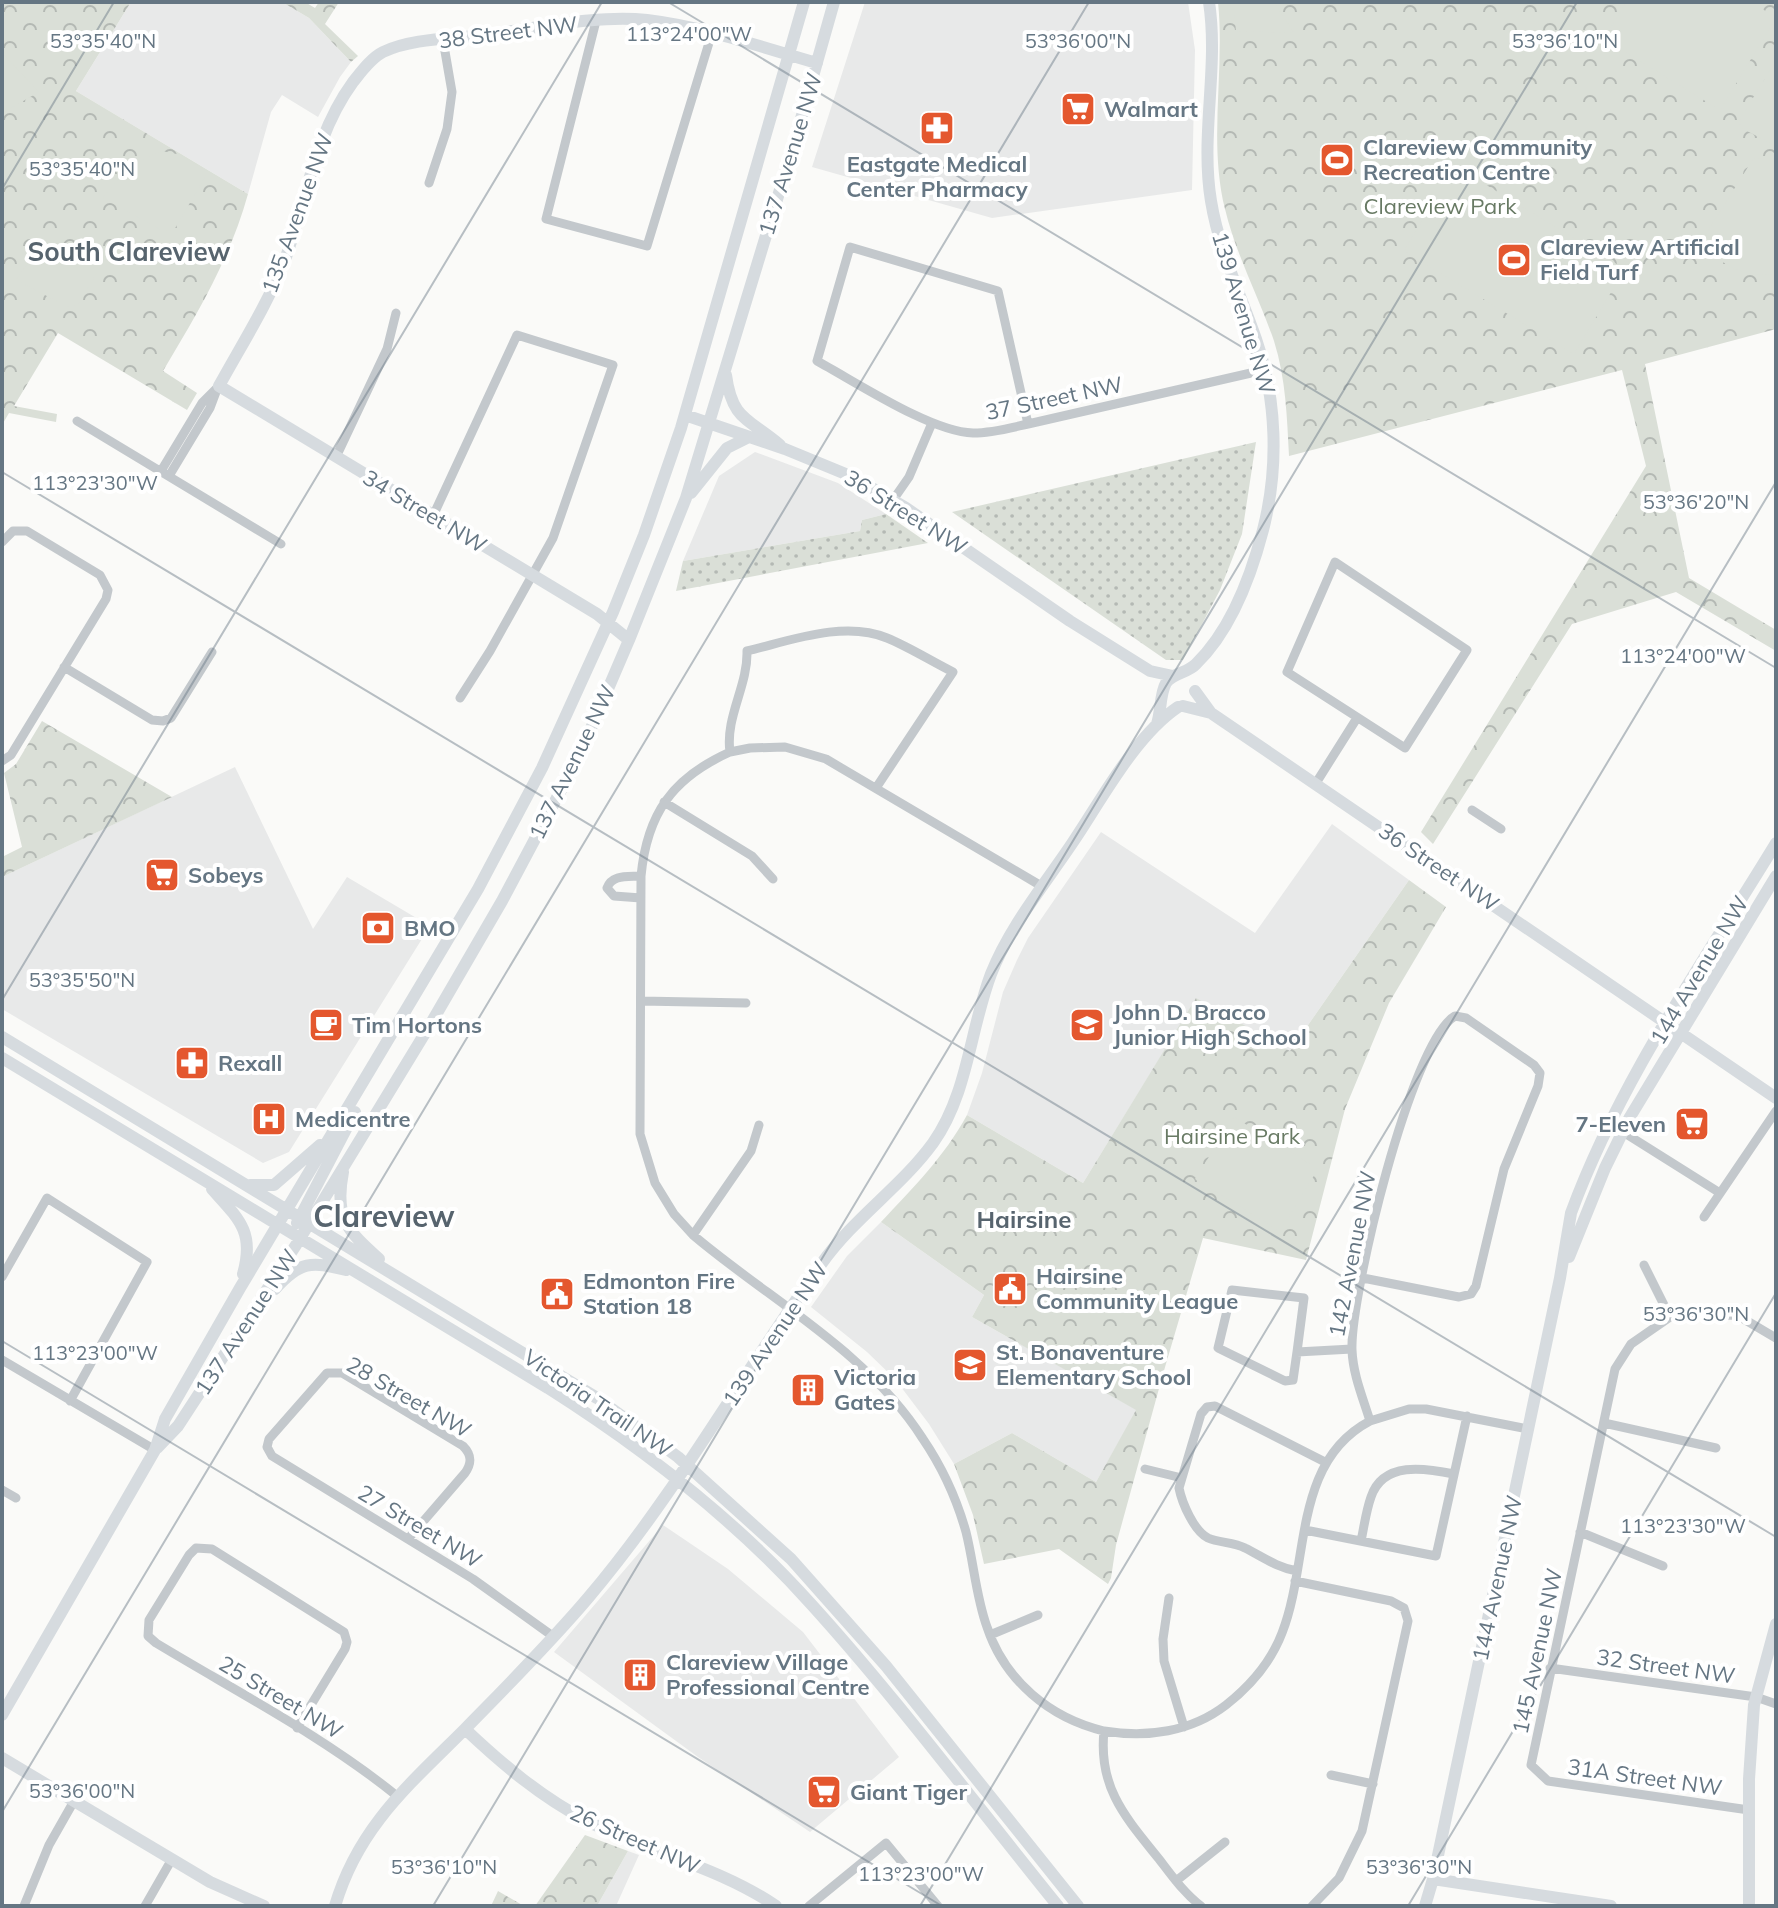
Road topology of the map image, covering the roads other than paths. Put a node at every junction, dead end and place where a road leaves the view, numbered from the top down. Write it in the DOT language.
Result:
graph roads {
  1 [pos="804,2"];
  2 [pos="834,2"];
  3 [pos="1209,2"];
  4 [pos="596,21"];
  5 [pos="712,33"];
  6 [pos="443,40"];
  7 [pos="788,55"];
  8 [pos="817,63"];
  9 [pos="352,84"];
  10 [pos="429,183"];
  11 [pos="396,313"];
  12 [pos="725,367"];
  13 [pos="1265,370"];
  14 [pos="219,386"];
  15 [pos="685,415"];
  16 [pos="77,421"];
  17 [pos="708,423"];
  18 [pos="932,423"];
  19 [pos="1028,424"];
  20 [pos="749,437"];
  21 [pos="785,449"];
  22 [pos="336,457"];
  23 [pos="165,473"];
  24 [pos="686,498"];
  25 [pos="893,500"];
  26 [pos="433,516"];
  27 [pos="2,542"];
  28 [pos="281,544"];
  29 [pos="532,576"];
  30 [pos="608,622"];
  31 [pos="629,640"];
  32 [pos="212,652"];
  33 [pos="1202,658"];
  34 [pos="64,667"];
  35 [pos="1150,671"];
  36 [pos="1176,676"];
  37 [pos="1195,688"];
  38 [pos="1164,691"];
  39 [pos="460,698"];
  40 [pos="1180,706"];
  41 [pos="1211,713"];
  42 [pos="1357,718"];
  43 [pos="1156,725"];
  44 [pos="730,752"];
  45 [pos="2,761"];
  46 [pos="1316,783"];
  47 [pos="876,788"];
  48 [pos="664,802"];
  49 [pos="1472,810"];
  50 [pos="1501,829"];
  51 [pos="1776,843"];
  52 [pos="641,876"];
  53 [pos="1776,876"];
  54 [pos="773,879"];
  55 [pos="1043,887"];
  56 [pos="641,898"];
  57 [pos="641,1001"];
  58 [pos="746,1003"];
  59 [pos="1666,1025"];
  60 [pos="1680,1034"];
  61 [pos="2,1037"];
  62 [pos="387,1044"];
  63 [pos="2,1058"];
  64 [pos="1776,1098"];
  65 [pos="1776,1111"];
  66 [pos="759,1125"];
  67 [pos="1623,1132"];
  68 [pos="332,1135"];
  69 [pos="345,1163"];
  70 [pos="202,1178"];
  71 [pos="246,1185"];
  72 [pos="1720,1193"];
  73 [pos="286,1209"];
  74 [pos="1704,1217"];
  75 [pos="304,1220"];
  76 [pos="277,1224"];
  77 [pos="693,1235"];
  78 [pos="300,1237"];
  79 [pos="1644,1265"];
  80 [pos="361,1274"];
  81 [pos="2,1277"];
  82 [pos="399,1277"];
  83 [pos="1363,1278"];
  84 [pos="1560,1278"];
  85 [pos="240,1288"];
  86 [pos="790,1311"];
  87 [pos="252,1316"];
  88 [pos="1670,1317"];
  89 [pos="1776,1338"];
  90 [pos="1352,1349"];
  91 [pos="1297,1352"];
  92 [pos="2,1360"];
  93 [pos="327,1373"];
  94 [pos="70,1401"];
  95 [pos="1467,1416"];
  96 [pos="1370,1421"];
  97 [pos="1604,1423"];
  98 [pos="1528,1429"];
  99 [pos="1716,1448"];
  100 [pos="155,1450"];
  101 [pos="1325,1462"];
  102 [pos="689,1466"];
  103 [pos="1145,1469"];
  104 [pos="1454,1474"];
  105 [pos="1182,1478"];
  106 [pos="679,1479"];
  107 [pos="2,1490"];
  108 [pos="16,1498"];
  109 [pos="1305,1530"];
  110 [pos="1580,1532"];
  111 [pos="408,1539"];
  112 [pos="1361,1541"];
  113 [pos="1663,1566"];
  114 [pos="1296,1576"];
  115 [pos="1169,1598"];
  116 [pos="1038,1615"];
  117 [pos="1776,1624"];
  118 [pos="990,1635"];
  119 [pos="554,1637"];
  120 [pos="1550,1668"];
  121 [pos="1756,1697"];
  122 [pos="1776,1704"];
  123 [pos="2,1715"];
  124 [pos="1184,1727"];
  125 [pos="297,1728"];
  126 [pos="465,1729"];
  127 [pos="1104,1731"];
  128 [pos="2,1758"];
  129 [pos="1538,1774"];
  130 [pos="1331,1775"];
  131 [pos="1373,1784"];
  132 [pos="397,1796"];
  133 [pos="74,1801"];
  134 [pos="1749,1810"];
  135 [pos="1225,1842"];
  136 [pos="172,1859"];
  137 [pos="1433,1879"];
  138 [pos="1176,1881"];
  139 [pos="24,1906"];
  140 [pos="145,1906"];
  141 [pos="264,1906"];
  142 [pos="335,1906"];
  143 [pos="776,1906"];
  144 [pos="809,1906"];
  145 [pos="938,1906"];
  146 [pos="1058,1906"];
  147 [pos="1078,1906"];
  148 [pos="1201,1906"];
  149 [pos="1312,1906"];
  150 [pos="1418,1906"];
  151 [pos="1425,1906"];
  152 [pos="1611,1906"];
  153 [pos="1749,1906"];
  1 -- 7 [label="main road, 137 Avenue NW"];
  2 -- 8 [label="main road, 137 Avenue NW"];
  3 -- 13 [label="main road, 139 Avenue NW"];
  4 -- 5 [label="main road, 38 Street NW"];
  4 -- 5 [label="street"];
  4 -- 6 [label="main road, 38 Street NW"];
  5 -- 7 [label="main road, 38 Street NW"];
  6 -- 9 [label="main road, 38 Street NW"];
  6 -- 10 [label="street"];
  7 -- 8 [label="main road, 38 Street NW"];
  7 -- 15 [label="main road, 137 Avenue NW"];
  8 -- 12 [label="main road, 137 Avenue NW"];
  9 -- 14 [label="main road, 135 Avenue NW"];
  11 -- 22 [label="street"];
  12 -- 17 [label="main road, 137 Avenue NW"];
  12 -- 21 [label="main road"];
  13 -- 19 [label="street, 37 Street NW"];
  13 -- 33 [label="main road, 139 Avenue NW"];
  14 -- 22 [label="main road, 34 Street NW"];
  14 -- 23 [label="street, 135 Avenue NW"];
  15 -- 17 [label="main road, 36 Street NW"];
  15 -- 30 [label="main road, 137 Avenue NW"];
  16 -- 23 [label="street"];
  17 -- 20 [label="main road, 36 Street NW"];
  17 -- 24 [label="main road, 137 Avenue NW"];
  18 -- 19 [label="street, 37 Street NW"];
  18 -- 19 [label="street, 37 Street NW"];
  18 -- 25 [label="street"];
  20 -- 21 [label="main road, 36 Street NW"];
  20 -- 24 [label="main road"];
  21 -- 25 [label="main road, 36 Street NW"];
  22 -- 26 [label="main road, 34 Street NW"];
  23 -- 28 [label="street"];
  24 -- 31 [label="main road, 137 Avenue NW"];
  25 -- 35 [label="main road, 36 Street NW"];
  26 -- 29 [label="main road, 34 Street NW"];
  26 -- 29 [label="street"];
  27 -- 34 [label="street"];
  29 -- 30 [label="main road, 34 Street NW"];
  29 -- 39 [label="street"];
  30 -- 31 [label="main road, 34 Street NW"];
  30 -- 62 [label="main road, 137 Avenue NW"];
  31 -- 69 [label="main road, 137 Avenue NW"];
  32 -- 34 [label="street"];
  33 -- 36 [label="main road, 139 Avenue NW"];
  33 -- 37 [label="main road, 139 Avenue NW"];
  34 -- 45 [label="street"];
  35 -- 36 [label="main road, 36 Street NW"];
  35 -- 38 [label="main road, 36 Street NW"];
  36 -- 37 [label="main road"];
  36 -- 38 [label="main road"];
  37 -- 40 [label="main road"];
  37 -- 41 [label="main road, 36 Street NW"];
  38 -- 40 [label="main road"];
  38 -- 43 [label="main road, 139 Avenue NW"];
  40 -- 41 [label="main road, 36 Street NW"];
  40 -- 43 [label="main road, 139 Avenue NW"];
  41 -- 46 [label="main road, 36 Street NW"];
  42 -- 42 [label="street"];
  42 -- 46 [label="street"];
  43 -- 55 [label="main road, 139 Avenue NW"];
  44 -- 47 [label="street"];
  44 -- 47 [label="street"];
  44 -- 48 [label="street"];
  46 -- 59 [label="main road, 36 Street NW"];
  47 -- 55 [label="street"];
  48 -- 52 [label="street"];
  48 -- 54 [label="street"];
  49 -- 50 [label="street"];
  51 -- 59 [label="main road, 144 Avenue NW"];
  52 -- 56 [label="street"];
  52 -- 56 [label="street"];
  53 -- 60 [label="main road, 144 Avenue NW"];
  55 -- 86 [label="main road, 139 Avenue NW"];
  56 -- 57 [label="street"];
  57 -- 58 [label="street"];
  57 -- 77 [label="street"];
  59 -- 60 [label="main road, 36 Street NW"];
  59 -- 84 [label="main road, 144 Avenue NW"];
  60 -- 64 [label="main road, 36 Street NW"];
  60 -- 67 [label="main road, 144 Avenue NW"];
  61 -- 71 [label="main road, Victoria Trail NW"];
  62 -- 68 [label="main road, 137 Avenue NW"];
  62 -- 75 [label="main road"];
  63 -- 70 [label="main road, Victoria Trail NW"];
  65 -- 72 [label="street"];
  66 -- 77 [label="street"];
  67 -- 72 [label="street"];
  67 -- 84 [label="main road, 144 Avenue NW"];
  68 -- 71 [label="main road"];
  68 -- 73 [label="main road, 137 Avenue NW"];
  69 -- 75 [label="main road, 137 Avenue NW"];
  69 -- 82 [label="main road"];
  70 -- 76 [label="main road, Victoria Trail NW"];
  70 -- 85 [label="main road"];
  71 -- 73 [label="main road, Victoria Trail NW"];
  72 -- 74 [label="street"];
  73 -- 75 [label="main road, Victoria Trail NW"];
  73 -- 76 [label="main road, 137 Avenue NW"];
  75 -- 78 [label="main road, 137 Avenue NW"];
  75 -- 82 [label="main road, Victoria Trail NW"];
  76 -- 78 [label="main road, Victoria Trail NW"];
  76 -- 85 [label="main road, 137 Avenue NW"];
  77 -- 86 [label="street"];
  78 -- 80 [label="main road, Victoria Trail NW"];
  78 -- 87 [label="main road, 137 Avenue NW"];
  79 -- 88 [label="street"];
  80 -- 87 [label="main road"];
  80 -- 106 [label="main road, Victoria Trail NW"];
  81 -- 94 [label="street"];
  82 -- 102 [label="main road, Victoria Trail NW"];
  83 -- 83 [label="street, 142 Avenue NW"];
  83 -- 90 [label="street, 142 Avenue NW"];
  84 -- 98 [label="main road, 144 Avenue NW"];
  85 -- 100 [label="main road, 137 Avenue NW"];
  86 -- 102 [label="main road, 139 Avenue NW"];
  86 -- 118 [label="street"];
  87 -- 100 [label="main road, 137 Avenue NW"];
  88 -- 89 [label="street"];
  88 -- 97 [label="street, 145 Avenue NW"];
  90 -- 91 [label="street"];
  90 -- 96 [label="street, 142 Avenue NW"];
  91 -- 91 [label="street"];
  92 -- 94 [label="street"];
  93 -- 111 [label="street, 27 Street NW"];
  93 -- 111 [label="street, 28 Street NW"];
  94 -- 100 [label="street"];
  95 -- 96 [label="street"];
  95 -- 98 [label="street"];
  95 -- 104 [label="street"];
  96 -- 101 [label="street"];
  97 -- 99 [label="street"];
  97 -- 110 [label="street, 145 Avenue NW"];
  98 -- 137 [label="main road, 144 Avenue NW"];
  100 -- 123 [label="main road, 137 Avenue NW"];
  101 -- 105 [label="street"];
  101 -- 109 [label="street"];
  102 -- 106 [label="main road, 139 Avenue NW"];
  102 -- 147 [label="main road, Victoria Trail NW"];
  103 -- 105 [label="street"];
  104 -- 112 [label="street"];
  104 -- 112 [label="street"];
  105 -- 114 [label="street"];
  106 -- 119 [label="main road, 139 Avenue NW"];
  106 -- 146 [label="main road, Victoria Trail NW"];
  107 -- 108 [label="street"];
  109 -- 112 [label="street"];
  109 -- 114 [label="street"];
  110 -- 113 [label="street"];
  110 -- 120 [label="street, 145 Avenue NW"];
  111 -- 119 [label="street, 27 Street NW"];
  114 -- 124 [label="street"];
  114 -- 131 [label="street"];
  115 -- 124 [label="street"];
  116 -- 118 [label="street"];
  117 -- 121 [label="main road"];
  118 -- 127 [label="street"];
  119 -- 126 [label="main road, 139 Avenue NW"];
  120 -- 121 [label="street, 32 Street NW"];
  120 -- 129 [label="street, 145 Avenue NW"];
  121 -- 122 [label="street, 32 Street NW"];
  121 -- 134 [label="main road"];
  124 -- 127 [label="street"];
  125 -- 125 [label="street, 25 Street NW"];
  125 -- 132 [label="street, 25 Street NW"];
  126 -- 132 [label="main road, 139 Avenue NW"];
  126 -- 143 [label="main road, 26 Street NW"];
  127 -- 138 [label="street"];
  128 -- 133 [label="main road"];
  129 -- 134 [label="street, 31A Street NW"];
  130 -- 131 [label="street"];
  131 -- 149 [label="street"];
  132 -- 142 [label="main road, 139 Avenue NW"];
  133 -- 136 [label="main road"];
  133 -- 139 [label="street"];
  134 -- 153 [label="main road"];
  135 -- 138 [label="street"];
  136 -- 140 [label="street"];
  136 -- 141 [label="main road"];
  137 -- 150 [label="main road, 144 Avenue NW"];
  137 -- 151 [label="main road, 144 Avenue NW"];
  137 -- 152 [label="main road"];
  138 -- 148 [label="street"];
  144 -- 145 [label="street"];
}
